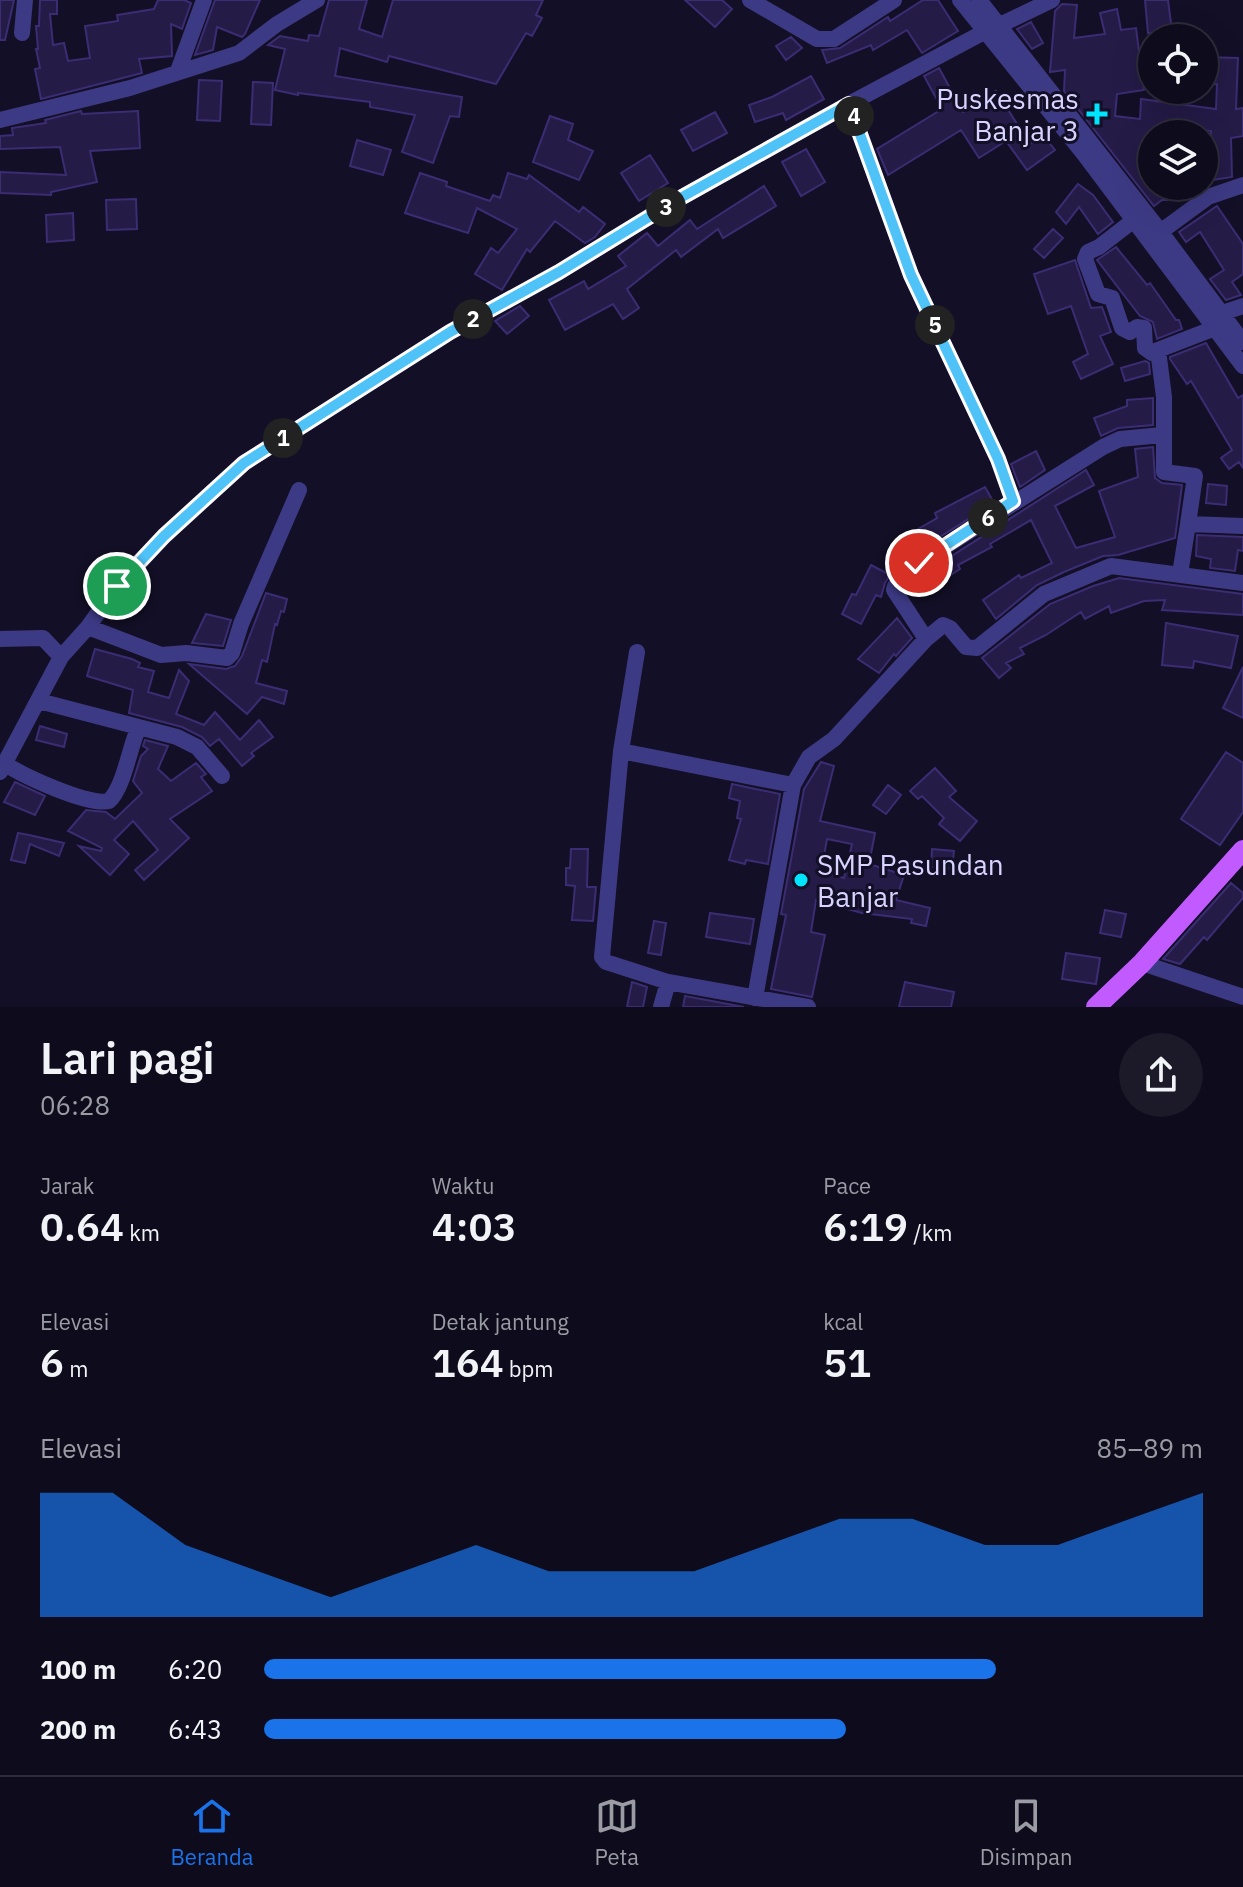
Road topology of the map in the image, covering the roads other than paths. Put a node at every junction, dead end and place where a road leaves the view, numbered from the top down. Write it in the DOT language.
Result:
graph roads {
  1 [pos="25,0"];
  2 [pos="204,0"];
  3 [pos="317,0"];
  4 [pos="750,0"];
  5 [pos="894,0"];
  6 [pos="960,0"];
  7 [pos="979,0"];
  8 [pos="1052,0"];
  9 [pos="993,28"];
  10 [pos="22,33"];
  11 [pos="178,71"];
  12 [pos="849,104"];
  13 [pos="0,120"];
  14 [pos="1243,185"];
  15 [pos="1134,220"];
  16 [pos="1154,236"];
  17 [pos="1243,306"];
  18 [pos="1218,321"];
  19 [pos="1243,342"];
  20 [pos="1158,350"];
  21 [pos="1243,366"];
  22 [pos="1162,435"];
  23 [pos="299,490"];
  24 [pos="1013,501"];
  25 [pos="1188,524"];
  26 [pos="1243,526"];
  27 [pos="1180,574"];
  28 [pos="1243,583"];
  29 [pos="88,627"];
  30 [pos="0,639"];
  31 [pos="926,639"];
  32 [pos="637,652"];
  33 [pos="61,657"];
  34 [pos="39,701"];
  35 [pos="138,729"];
  36 [pos="621,751"];
  37 [pos="2,768"];
  38 [pos="222,776"];
  39 [pos="793,785"];
  40 [pos="1243,850"];
  41 [pos="1142,963"];
  42 [pos="668,982"];
  43 [pos="1243,997"];
  44 [pos="755,998"];
  45 [pos="661,1007"];
  46 [pos="808,1007"];
  47 [pos="1096,1007"];
  1 -- 10 [label="street"];
  2 -- 11 [label="street"];
  3 -- 11 [label="street"];
  4 -- 5 [label="street"];
  6 -- 9 [label="street"];
  7 -- 9 [label="street"];
  8 -- 9 [label="street"];
  9 -- 12 [label="street"];
  9 -- 15 [label="street"];
  9 -- 16 [label="street"];
  11 -- 13 [label="street"];
  12 -- 24 [label="street"];
  12 -- 29 [label="street"];
  14 -- 16 [label="street"];
  15 -- 16 [label="street"];
  15 -- 20 [label="street"];
  16 -- 18 [label="street"];
  17 -- 18 [label="street"];
  18 -- 19 [label="street"];
  18 -- 20 [label="street"];
  18 -- 21 [label="street"];
  20 -- 22 [label="street"];
  22 -- 24 [label="street"];
  22 -- 25 [label="street"];
  23 -- 29 [label="street"];
  24 -- 31 [label="street"];
  25 -- 26 [label="street"];
  25 -- 27 [label="street"];
  27 -- 28 [label="street"];
  27 -- 31 [label="street"];
  29 -- 33 [label="street"];
  30 -- 33 [label="street"];
  31 -- 39 [label="street"];
  32 -- 36 [label="street"];
  33 -- 34 [label="street"];
  34 -- 35 [label="street"];
  34 -- 37 [label="street"];
  35 -- 37 [label="street"];
  35 -- 38 [label="street"];
  36 -- 39 [label="street"];
  36 -- 42 [label="street"];
  39 -- 44 [label="street"];
  40 -- 41 [label="main road"];
  41 -- 43 [label="street"];
  41 -- 47 [label="main road"];
  42 -- 44 [label="street"];
  42 -- 45 [label="street"];
  44 -- 46 [label="street"];
}
